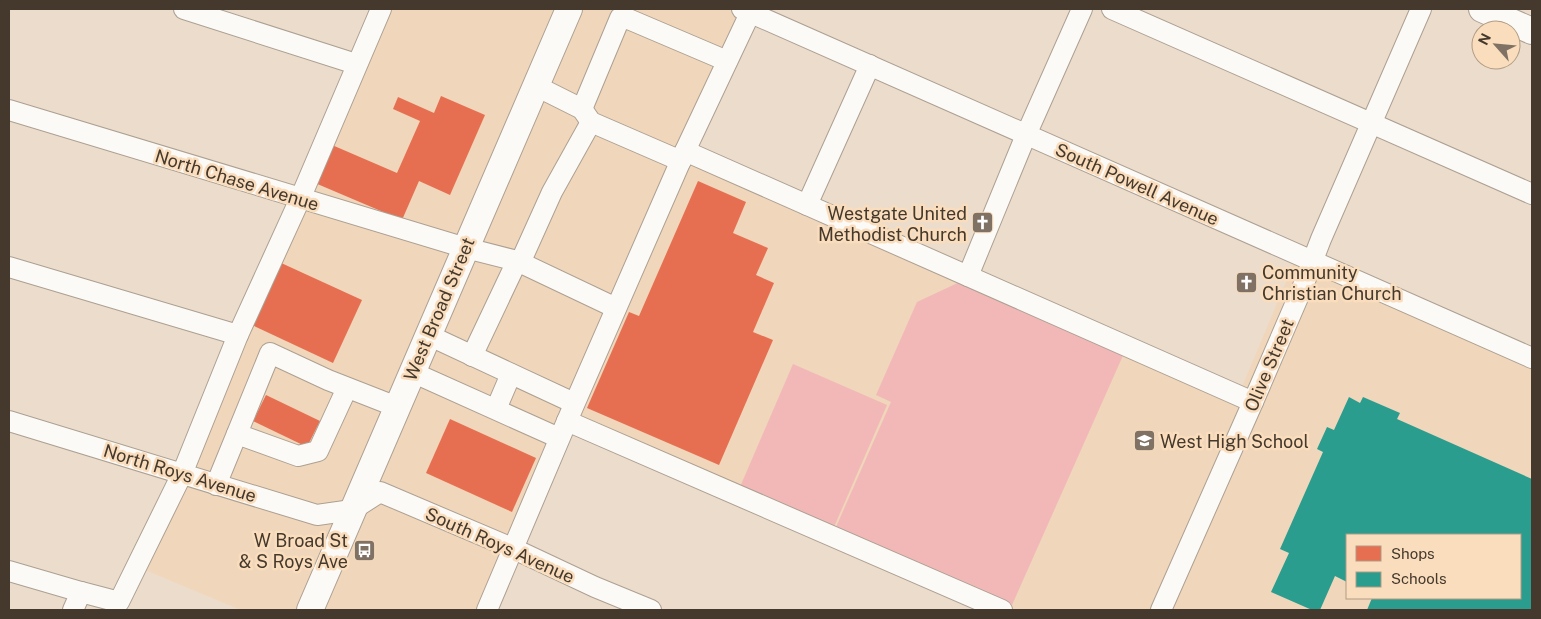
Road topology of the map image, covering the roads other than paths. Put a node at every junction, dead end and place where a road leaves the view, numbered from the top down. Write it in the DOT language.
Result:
graph roads {
  1 [pos="184,9"];
  2 [pos="381,9"];
  3 [pos="569,9"];
  4 [pos="1082,9"];
  5 [pos="1112,9"];
  6 [pos="1421,9"];
  7 [pos="1482,9"];
  8 [pos="748,10"];
  9 [pos="1532,31"];
  10 [pos="727,61"];
  11 [pos="356,64"];
  12 [pos="870,65"];
  13 [pos="536,86"];
  14 [pos="9,110"];
  15 [pos="586,116"];
  16 [pos="1371,124"];
  17 [pos="1026,135"];
  18 [pos="683,156"];
  19 [pos="1532,194"];
  20 [pos="300,199"];
  21 [pos="807,204"];
  22 [pos="466,248"];
  23 [pos="519,262"];
  24 [pos="1312,262"];
  25 [pos="9,267"];
  26 [pos="968,276"];
  27 [pos="616,308"];
  28 [pos="238,335"];
  29 [pos="428,335"];
  30 [pos="472,356"];
  31 [pos="1532,358"];
  32 [pos="412,372"];
  33 [pos="511,374"];
  34 [pos="347,388"];
  35 [pos="1253,402"];
  36 [pos="397,407"];
  37 [pos="496,409"];
  38 [pos="9,421"];
  39 [pos="567,421"];
  40 [pos="237,434"];
  41 [pos="182,474"];
  42 [pos="216,485"];
  43 [pos="352,510"];
  44 [pos="512,548"];
  45 [pos="9,571"];
  46 [pos="595,587"];
  47 [pos="81,592"];
  48 [pos="73,610"];
  49 [pos="310,610"];
  50 [pos="488,610"];
  51 [pos="615,610"];
  52 [pos="651,610"];
  53 [pos="1002,610"];
  54 [pos="1161,610"];
  1 -- 11 [label="street"];
  2 -- 11 [label="street"];
  3 -- 13 [label="main road, West Broad Street"];
  4 -- 17 [label="street"];
  5 -- 16 [label="street"];
  6 -- 16 [label="street, Olive Street"];
  7 -- 9 [label="main road"];
  8 -- 10 [label="street"];
  8 -- 12 [label="street, South Powell Avenue"];
  10 -- 15 [label="street"];
  10 -- 18 [label="street"];
  11 -- 20 [label="street"];
  12 -- 17 [label="street, South Powell Avenue"];
  12 -- 21 [label="street"];
  13 -- 15 [label="street"];
  13 -- 22 [label="main road, West Broad Street"];
  14 -- 20 [label="street, North Chase Avenue"];
  15 -- 18 [label="street"];
  15 -- 23 [label="street"];
  16 -- 19 [label="street"];
  16 -- 24 [label="street, Olive Street"];
  17 -- 24 [label="street, South Powell Avenue"];
  17 -- 26 [label="street"];
  18 -- 21 [label="street"];
  18 -- 27 [label="street"];
  20 -- 22 [label="street, North Chase Avenue"];
  20 -- 28 [label="street"];
  21 -- 26 [label="street"];
  22 -- 23 [label="street, North Chase Avenue"];
  22 -- 29 [label="main road, West Broad Street"];
  23 -- 27 [label="street, North Chase Avenue"];
  23 -- 30 [label="street"];
  24 -- 31 [label="street, South Powell Avenue"];
  24 -- 35 [label="street, Olive Street"];
  25 -- 28 [label="street"];
  26 -- 35 [label="street"];
  27 -- 39 [label="street"];
  28 -- 41 [label="street"];
  29 -- 30 [label="street"];
  29 -- 32 [label="main road, West Broad Street"];
  30 -- 33 [label="street"];
  32 -- 36 [label="main road, West Broad Street"];
  32 -- 37 [label="street"];
  33 -- 37 [label="street"];
  33 -- 39 [label="street"];
  34 -- 36 [label="street"];
  34 -- 40 [label="street"];
  34 -- 40 [label="street"];
  35 -- 54 [label="street, Olive Street"];
  36 -- 43 [label="main road, West Broad Street"];
  37 -- 39 [label="street"];
  38 -- 41 [label="street, North Roys Avenue"];
  39 -- 44 [label="street"];
  39 -- 53 [label="street"];
  40 -- 42 [label="street"];
  41 -- 42 [label="street, North Roys Avenue"];
  41 -- 47 [label="street"];
  42 -- 43 [label="street, North Roys Avenue"];
  43 -- 44 [label="street, South Roys Avenue"];
  43 -- 49 [label="main road, West Broad Street"];
  44 -- 46 [label="street, South Roys Avenue"];
  44 -- 50 [label="street"];
  45 -- 47 [label="street"];
  46 -- 51 [label="street"];
  46 -- 52 [label="street, South Roys Avenue"];
  47 -- 48 [label="street"];
}
